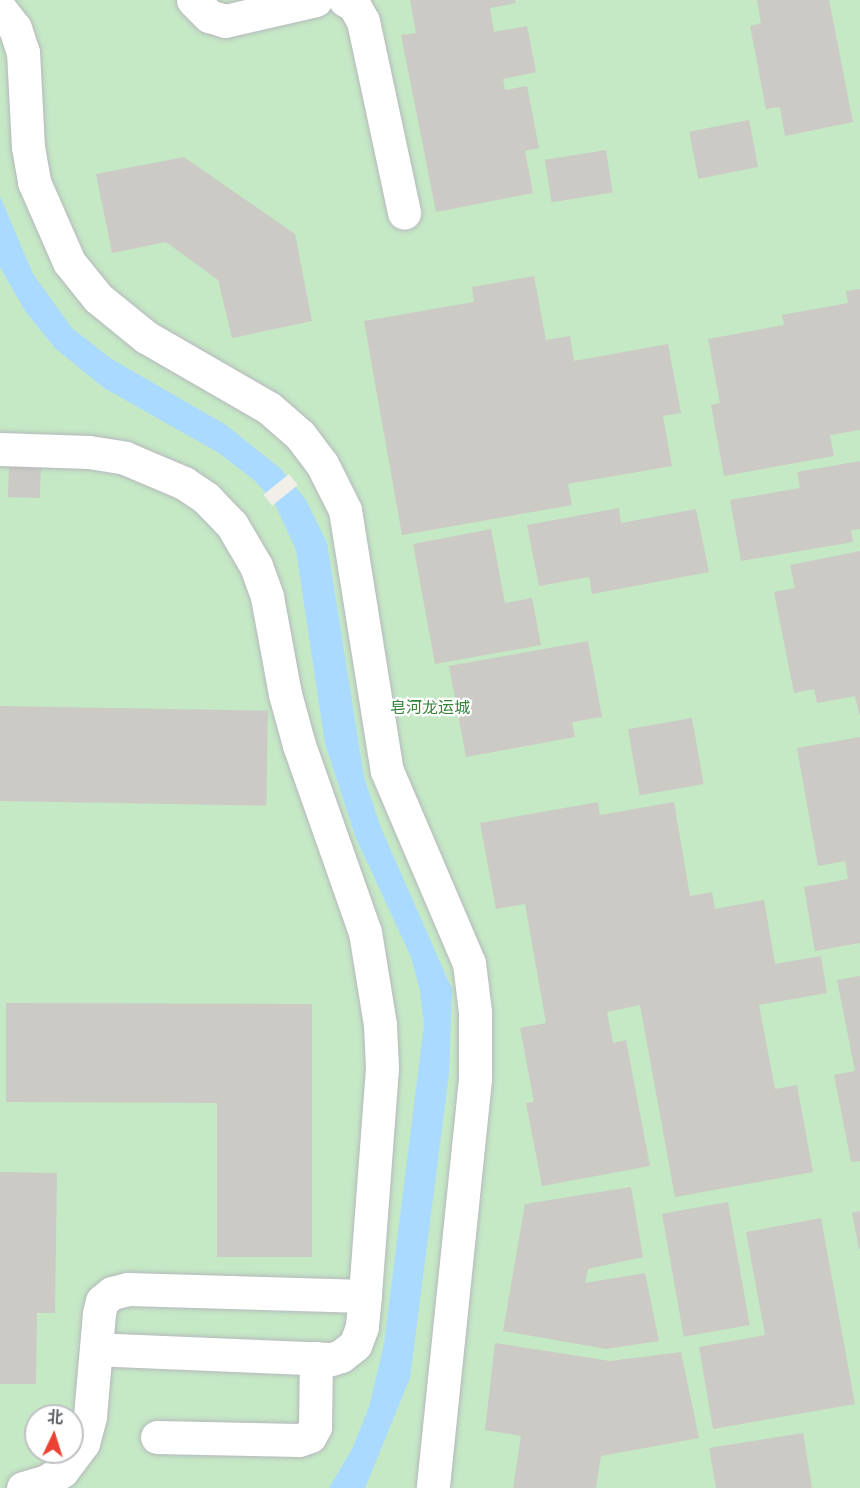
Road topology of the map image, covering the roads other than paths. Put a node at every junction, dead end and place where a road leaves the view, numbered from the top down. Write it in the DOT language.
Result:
graph roads {
  1 [pos="193,0"];
  2 [pos="316,0"];
  3 [pos="345,0"];
  4 [pos="0,9"];
  5 [pos="404,213"];
  6 [pos="0,449"];
  7 [pos="365,1296"];
  8 [pos="96,1348"];
  9 [pos="316,1358"];
  10 [pos="156,1437"];
  11 [pos="23,1488"];
  12 [pos="433,1488"];
  1 -- 2 [label="lane"];
  3 -- 5 [label="lane"];
  4 -- 12 [label="lane"];
  6 -- 7 [label="lane"];
  7 -- 8 [label="lane"];
  7 -- 9 [label="lane"];
  8 -- 9 [label="lane"];
  8 -- 11 [label="lane"];
  9 -- 10 [label="lane"];
}
